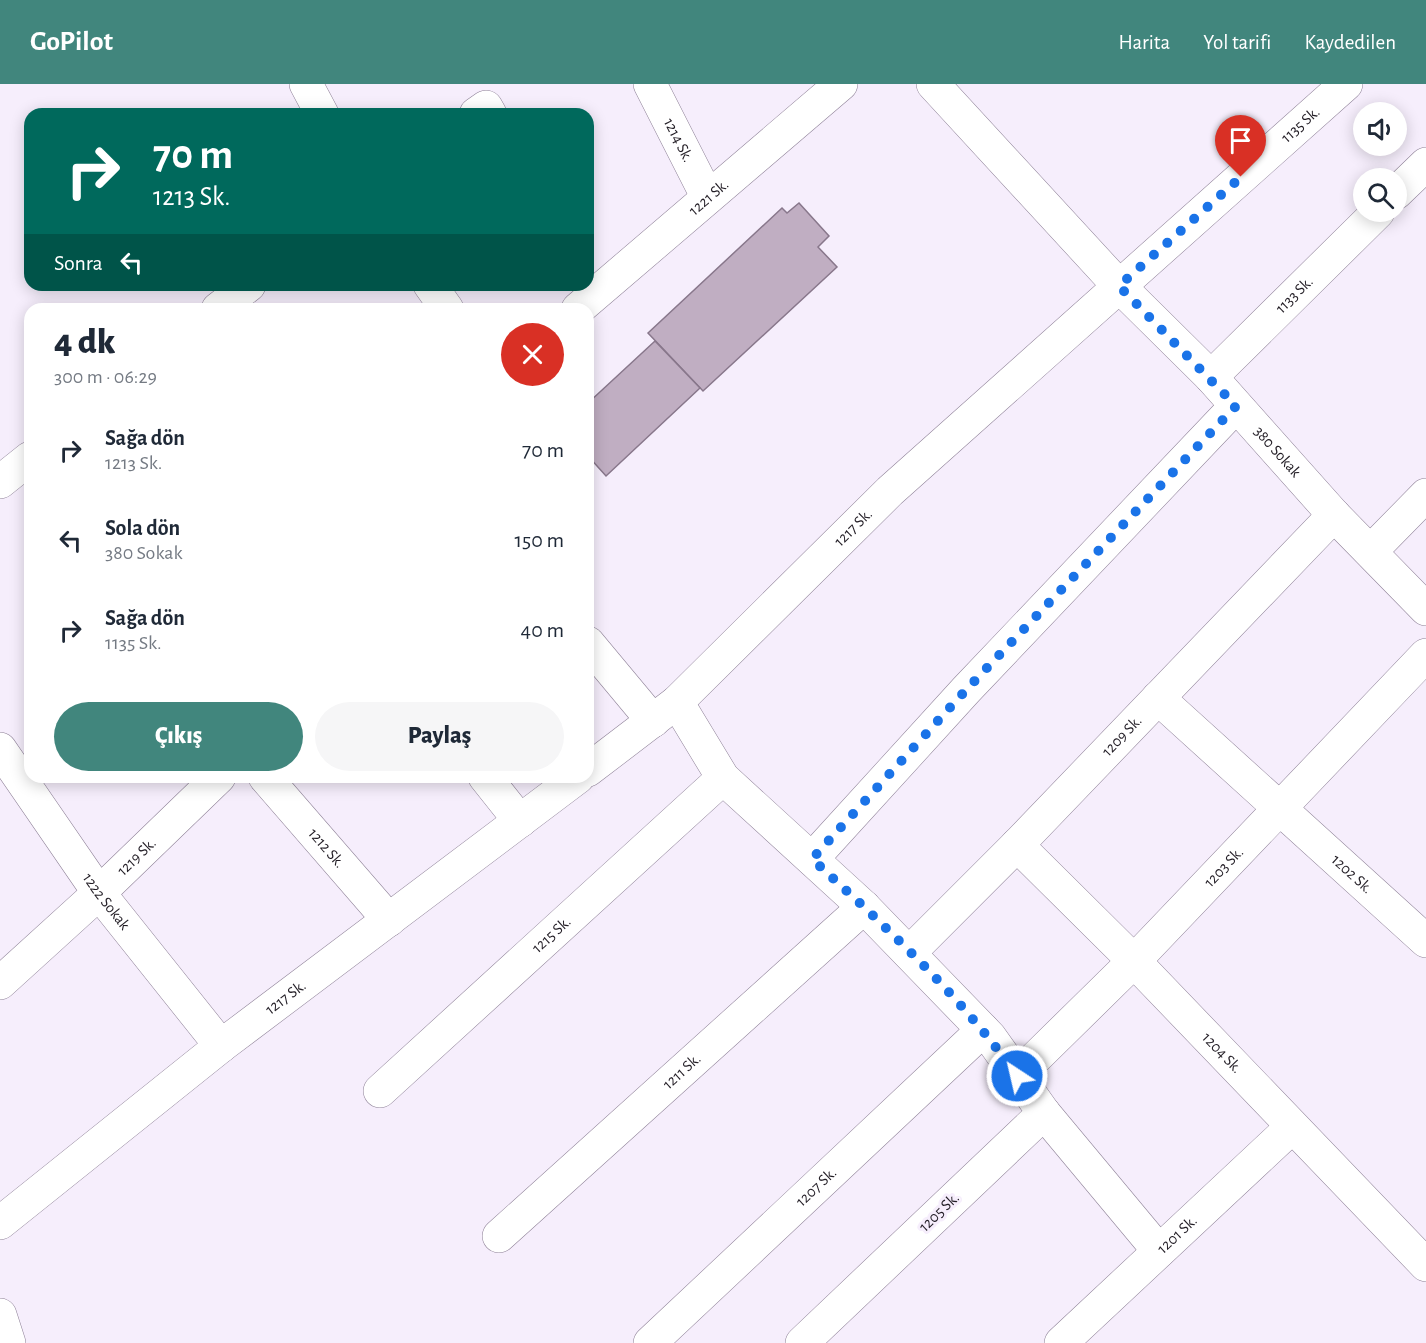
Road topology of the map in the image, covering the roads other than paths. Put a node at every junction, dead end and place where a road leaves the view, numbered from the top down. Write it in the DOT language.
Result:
graph roads {
  1 [pos="306,84"];
  2 [pos="650,84"];
  3 [pos="841,84"];
  4 [pos="933,84"];
  5 [pos="1346,84"];
  6 [pos="319,108"];
  7 [pos="1426,164"];
  8 [pos="1407,182"];
  9 [pos="707,196"];
  10 [pos="1368,222"];
  11 [pos="1119,286"];
  12 [pos="594,290"];
  13 [pos="241,291"];
  14 [pos="226,303"];
  15 [pos="1211,377"];
  16 [pos="1236,406"];
  17 [pos="24,463"];
  18 [pos="0,482"];
  19 [pos="1426,495"];
  20 [pos="1334,515"];
  21 [pos="1371,551"];
  22 [pos="1426,609"];
  23 [pos="594,648"];
  24 [pos="1426,655"];
  25 [pos="1158,698"];
  26 [pos="665,711"];
  27 [pos="0,749"];
  28 [pos="594,765"];
  29 [pos="723,778"];
  30 [pos="213,783"];
  31 [pos="270,783"];
  32 [pos="490,783"];
  33 [pos="570,783"];
  34 [pos="1279,807"];
  35 [pos="520,821"];
  36 [pos="1017,845"];
  37 [pos="812,859"];
  38 [pos="99,893"];
  39 [pos="864,907"];
  40 [pos="389,920"];
  41 [pos="1426,941"];
  42 [pos="909,953"];
  43 [pos="1134,961"];
  44 [pos="0,982"];
  45 [pos="983,1030"];
  46 [pos="221,1046"];
  47 [pos="1017,1076"];
  48 [pos="380,1090"];
  49 [pos="1044,1113"];
  50 [pos="1292,1127"];
  51 [pos="0,1223"];
  52 [pos="499,1236"];
  53 [pos="1159,1251"];
  54 [pos="1426,1265"];
  55 [pos="0,1315"];
  56 [pos="9,1343"];
  57 [pos="650,1343"];
  58 [pos="802,1343"];
  59 [pos="1061,1343"];
  1 -- 6 [label="street"];
  2 -- 9 [label="street, 1214 Sk."];
  3 -- 9 [label="street, 1221 Sk."];
  4 -- 11 [label="street, 380 Sokak"];
  5 -- 11 [label="street, 1135 Sk."];
  7 -- 8 [label="street"];
  9 -- 12 [label="street, 1221 Sk."];
  10 -- 15 [label="street, 1133 Sk."];
  11 -- 15 [label="street, 380 Sokak"];
  11 -- 26 [label="street, 1217 Sk."];
  13 -- 14 [label="street"];
  15 -- 16 [label="street, 380 Sokak"];
  16 -- 20 [label="street, 380 Sokak"];
  16 -- 37 [label="street"];
  17 -- 18 [label="street"];
  19 -- 21 [label="street"];
  20 -- 21 [label="street, 380 Sokak"];
  20 -- 25 [label="street, 1209 Sk."];
  21 -- 22 [label="street, 380 Sokak"];
  23 -- 26 [label="street"];
  24 -- 34 [label="street, 1203 Sk."];
  25 -- 34 [label="street, 1202 Sk."];
  25 -- 36 [label="street, 1209 Sk."];
  26 -- 28 [label="street, 1217 Sk."];
  26 -- 29 [label="street"];
  27 -- 38 [label="street, 1222 Sokak"];
  29 -- 37 [label="street"];
  29 -- 48 [label="street, 1215 Sk."];
  30 -- 38 [label="street, 1219 Sk."];
  31 -- 40 [label="street, 1212 Sk."];
  32 -- 35 [label="street"];
  33 -- 35 [label="street, 1217 Sk."];
  34 -- 41 [label="street, 1202 Sk."];
  34 -- 43 [label="street, 1203 Sk."];
  35 -- 40 [label="street, 1217 Sk."];
  36 -- 42 [label="street, 1209 Sk."];
  36 -- 43 [label="street, 1204 Sk."];
  37 -- 39 [label="street"];
  38 -- 44 [label="street, 1219 Sk."];
  38 -- 46 [label="street, 1222 Sokak"];
  39 -- 42 [label="street"];
  39 -- 52 [label="street, 1211 Sk."];
  40 -- 46 [label="street, 1217 Sk."];
  42 -- 45 [label="street"];
  43 -- 47 [label="street, 1203 Sk."];
  43 -- 50 [label="street, 1204 Sk."];
  45 -- 47 [label="street"];
  45 -- 57 [label="street, 1207 Sk."];
  46 -- 51 [label="street, 1217 Sk."];
  47 -- 49 [label="street"];
  49 -- 53 [label="street"];
  49 -- 58 [label="street, 1205 Sk."];
  50 -- 53 [label="street, 1201 Sk."];
  50 -- 54 [label="street, 1204 Sk."];
  53 -- 59 [label="street, 1201 Sk."];
  55 -- 56 [label="street"];
}
